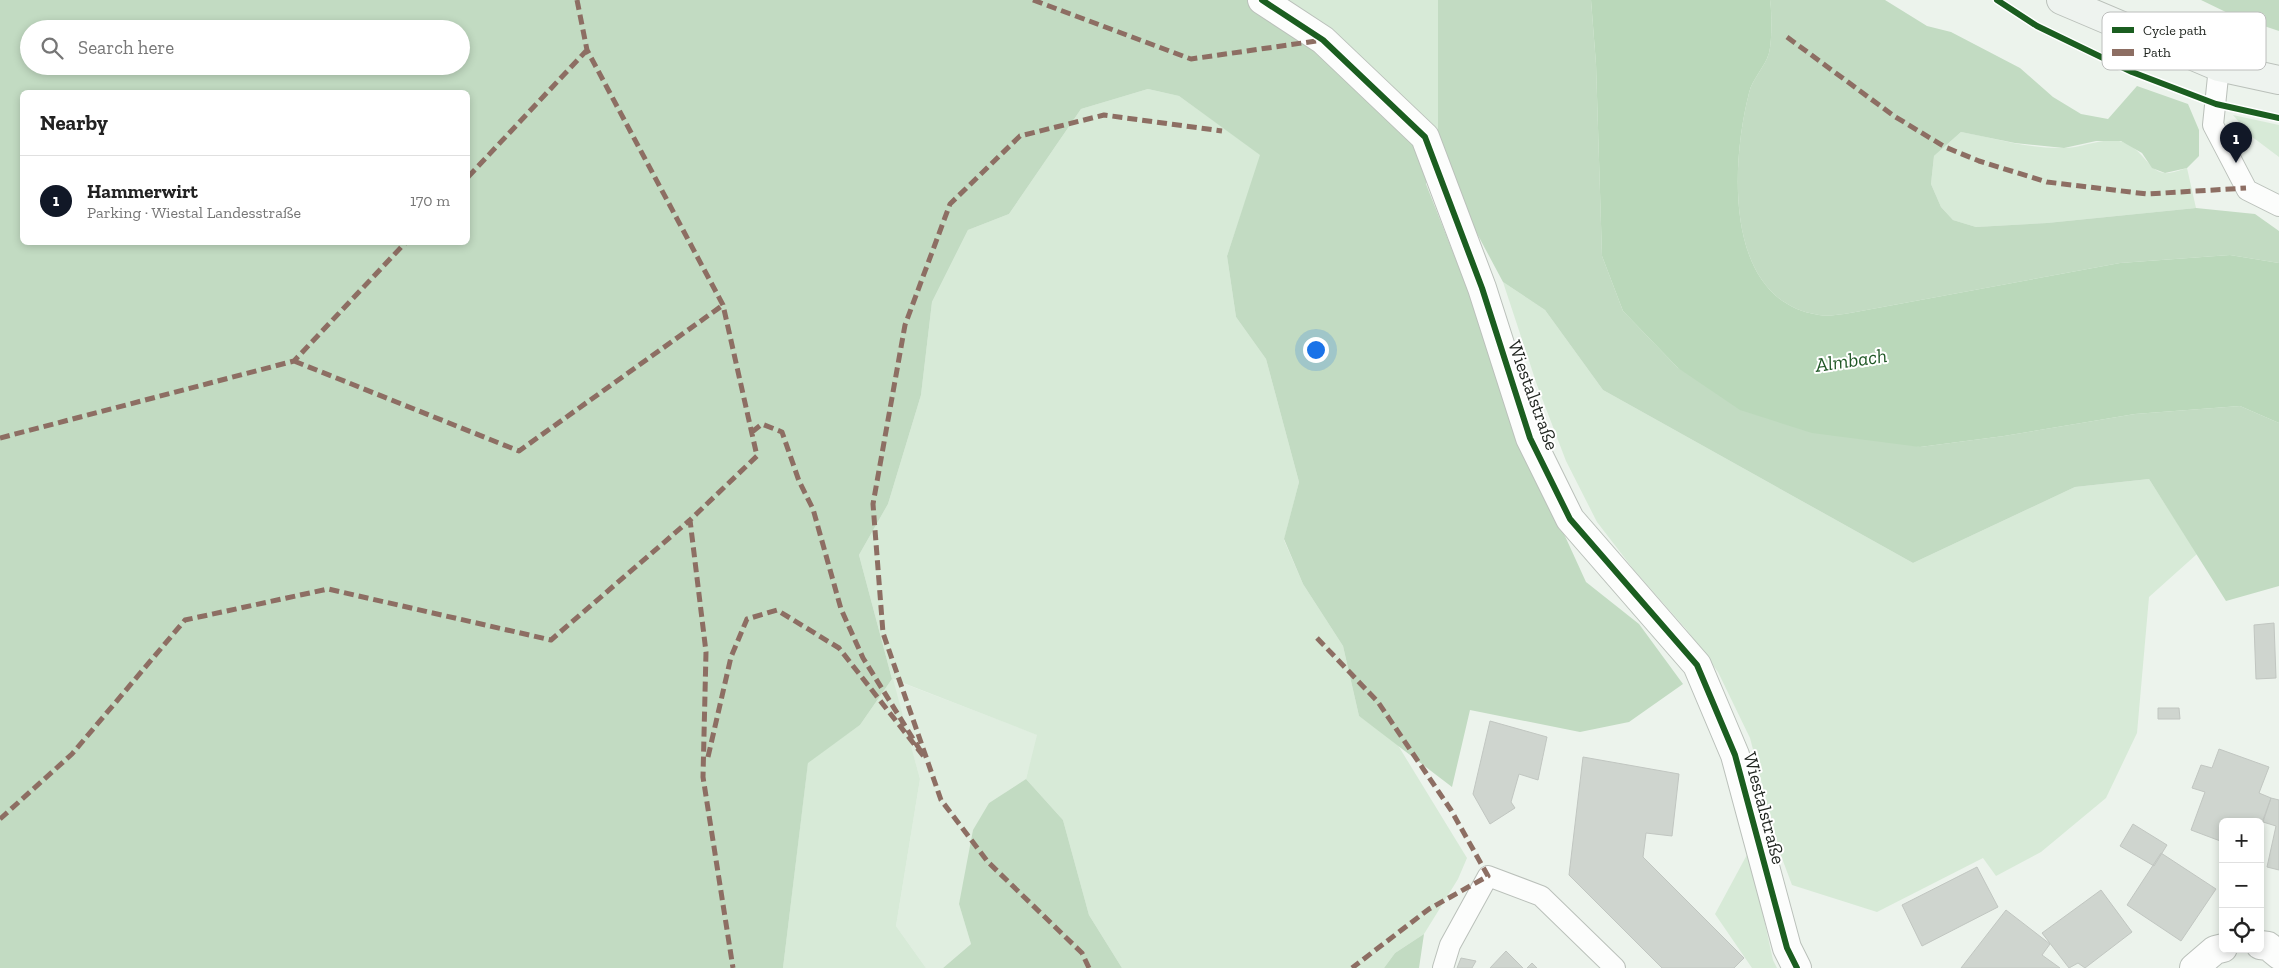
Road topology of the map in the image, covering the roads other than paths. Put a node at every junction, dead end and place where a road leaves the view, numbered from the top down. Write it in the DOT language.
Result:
graph roads {
  1 [pos="1262,0"];
  2 [pos="2061,0"];
  3 [pos="2102,17"];
  4 [pos="2219,70"];
  5 [pos="2233,70"];
  6 [pos="2279,80"];
  7 [pos="2279,206"];
  8 [pos="2264,946"];
  9 [pos="2219,949"];
  10 [pos="2279,955"];
  11 [pos="1443,968"];
  12 [pos="1615,968"];
  13 [pos="1797,968"];
  14 [pos="2194,968"];
  1 -- 13 [label="street, Wiestalstraße"];
  2 -- 3 [label="main road"];
  4 -- 7 [label="lane"];
  5 -- 6 [label="main road"];
  8 -- 10 [label="street"];
  9 -- 14 [label="street"];
  11 -- 12 [label="lane"];
}
